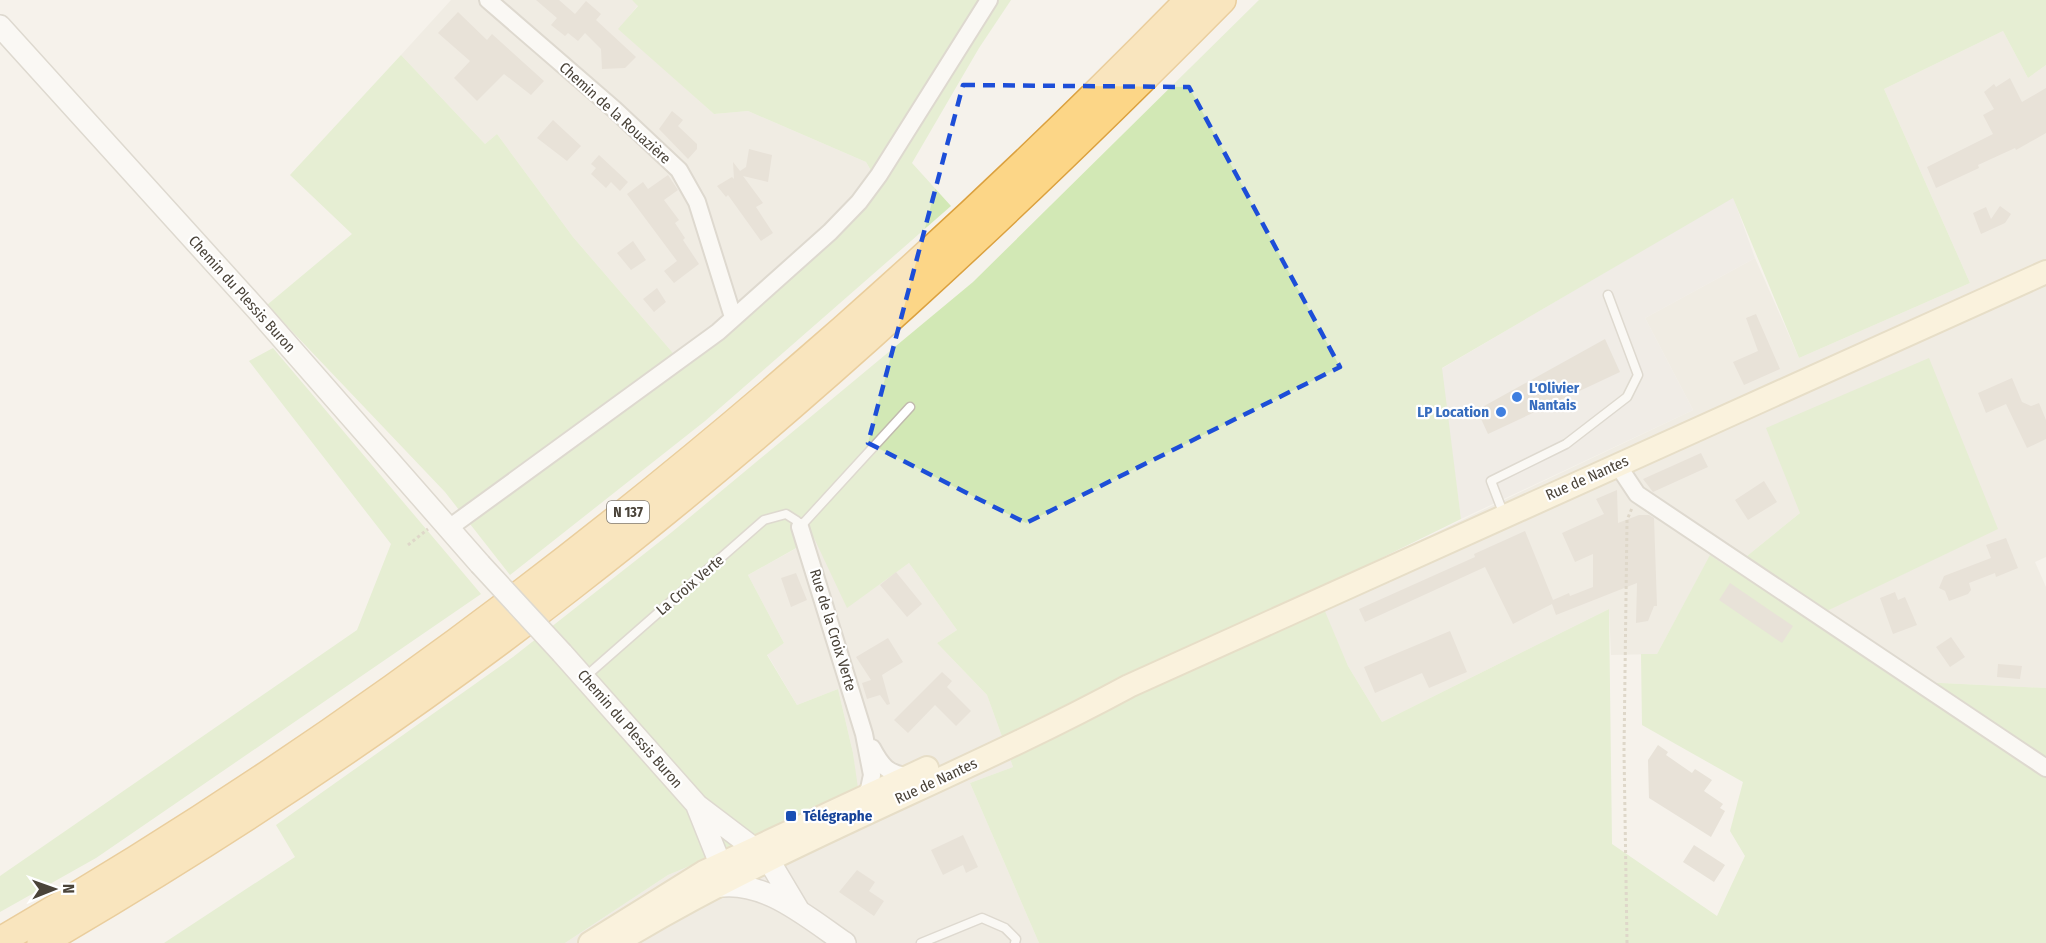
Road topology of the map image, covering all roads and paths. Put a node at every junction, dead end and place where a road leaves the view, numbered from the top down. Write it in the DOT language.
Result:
graph roads {
  1 [pos="488,0"];
  2 [pos="988,0"];
  3 [pos="1190,0"];
  4 [pos="1222,0"];
  5 [pos="0,26"];
  6 [pos="2046,272"];
  7 [pos="1608,295"];
  8 [pos="733,317"];
  9 [pos="910,407"];
  10 [pos="1617,464"];
  11 [pos="1637,494"];
  12 [pos="1504,516"];
  13 [pos="445,524"];
  14 [pos="800,527"];
  15 [pos="408,545"];
  16 [pos="585,677"];
  17 [pos="2046,768"];
  18 [pos="883,785"];
  19 [pos="714,827"];
  20 [pos="799,839"];
  21 [pos="738,865"];
  22 [pos="778,892"];
  23 [pos="0,940"];
  24 [pos="41,943"];
  25 [pos="590,943"];
  26 [pos="616,943"];
  27 [pos="845,943"];
  28 [pos="921,943"];
  29 [pos="1015,943"];
  30 [pos="1628,943"];
  1 -- 8 [label="street, Chemin de la Rouazière"];
  2 -- 8 [label="street"];
  3 -- 23 [label="highway, N 137"];
  4 -- 24 [label="highway, N 137"];
  5 -- 13 [label="street, Chemin du Plessis Buron"];
  6 -- 10 [label="main road, Rue de Nantes"];
  7 -- 12 [label="lane"];
  8 -- 13 [label="street"];
  9 -- 14 [label="lane"];
  10 -- 11 [label="street"];
  10 -- 12 [label="main road, Rue de Nantes"];
  11 -- 17 [label="street"];
  11 -- 30 [label="path"];
  12 -- 18 [label="main road, Rue de Nantes"];
  13 -- 15 [label="path"];
  13 -- 16 [label="street, Chemin du Plessis Buron, bridge"];
  14 -- 16 [label="lane, La Croix Verte"];
  14 -- 18 [label="street, Rue de la Croix Verte"];
  16 -- 19 [label="street, Chemin du Plessis Buron"];
  18 -- 20 [label="main road, Rue de Nantes"];
  18 -- 20 [label="main road, Rue de Nantes"];
  18 -- 21 [label="main road"];
  19 -- 20 [label="street"];
  19 -- 21 [label="street"];
  19 -- 21 [label="street, Chemin du Plessis Buron"];
  20 -- 21 [label="main road, Rue de Nantes"];
  20 -- 22 [label="street"];
  21 -- 22 [label="street, Chemin du Plessis Buron"];
  21 -- 22 [label="street"];
  21 -- 25 [label="main road"];
  21 -- 26 [label="main road, Rue de Nantes"];
  22 -- 27 [label="street"];
  28 -- 29 [label="lane"];
}
